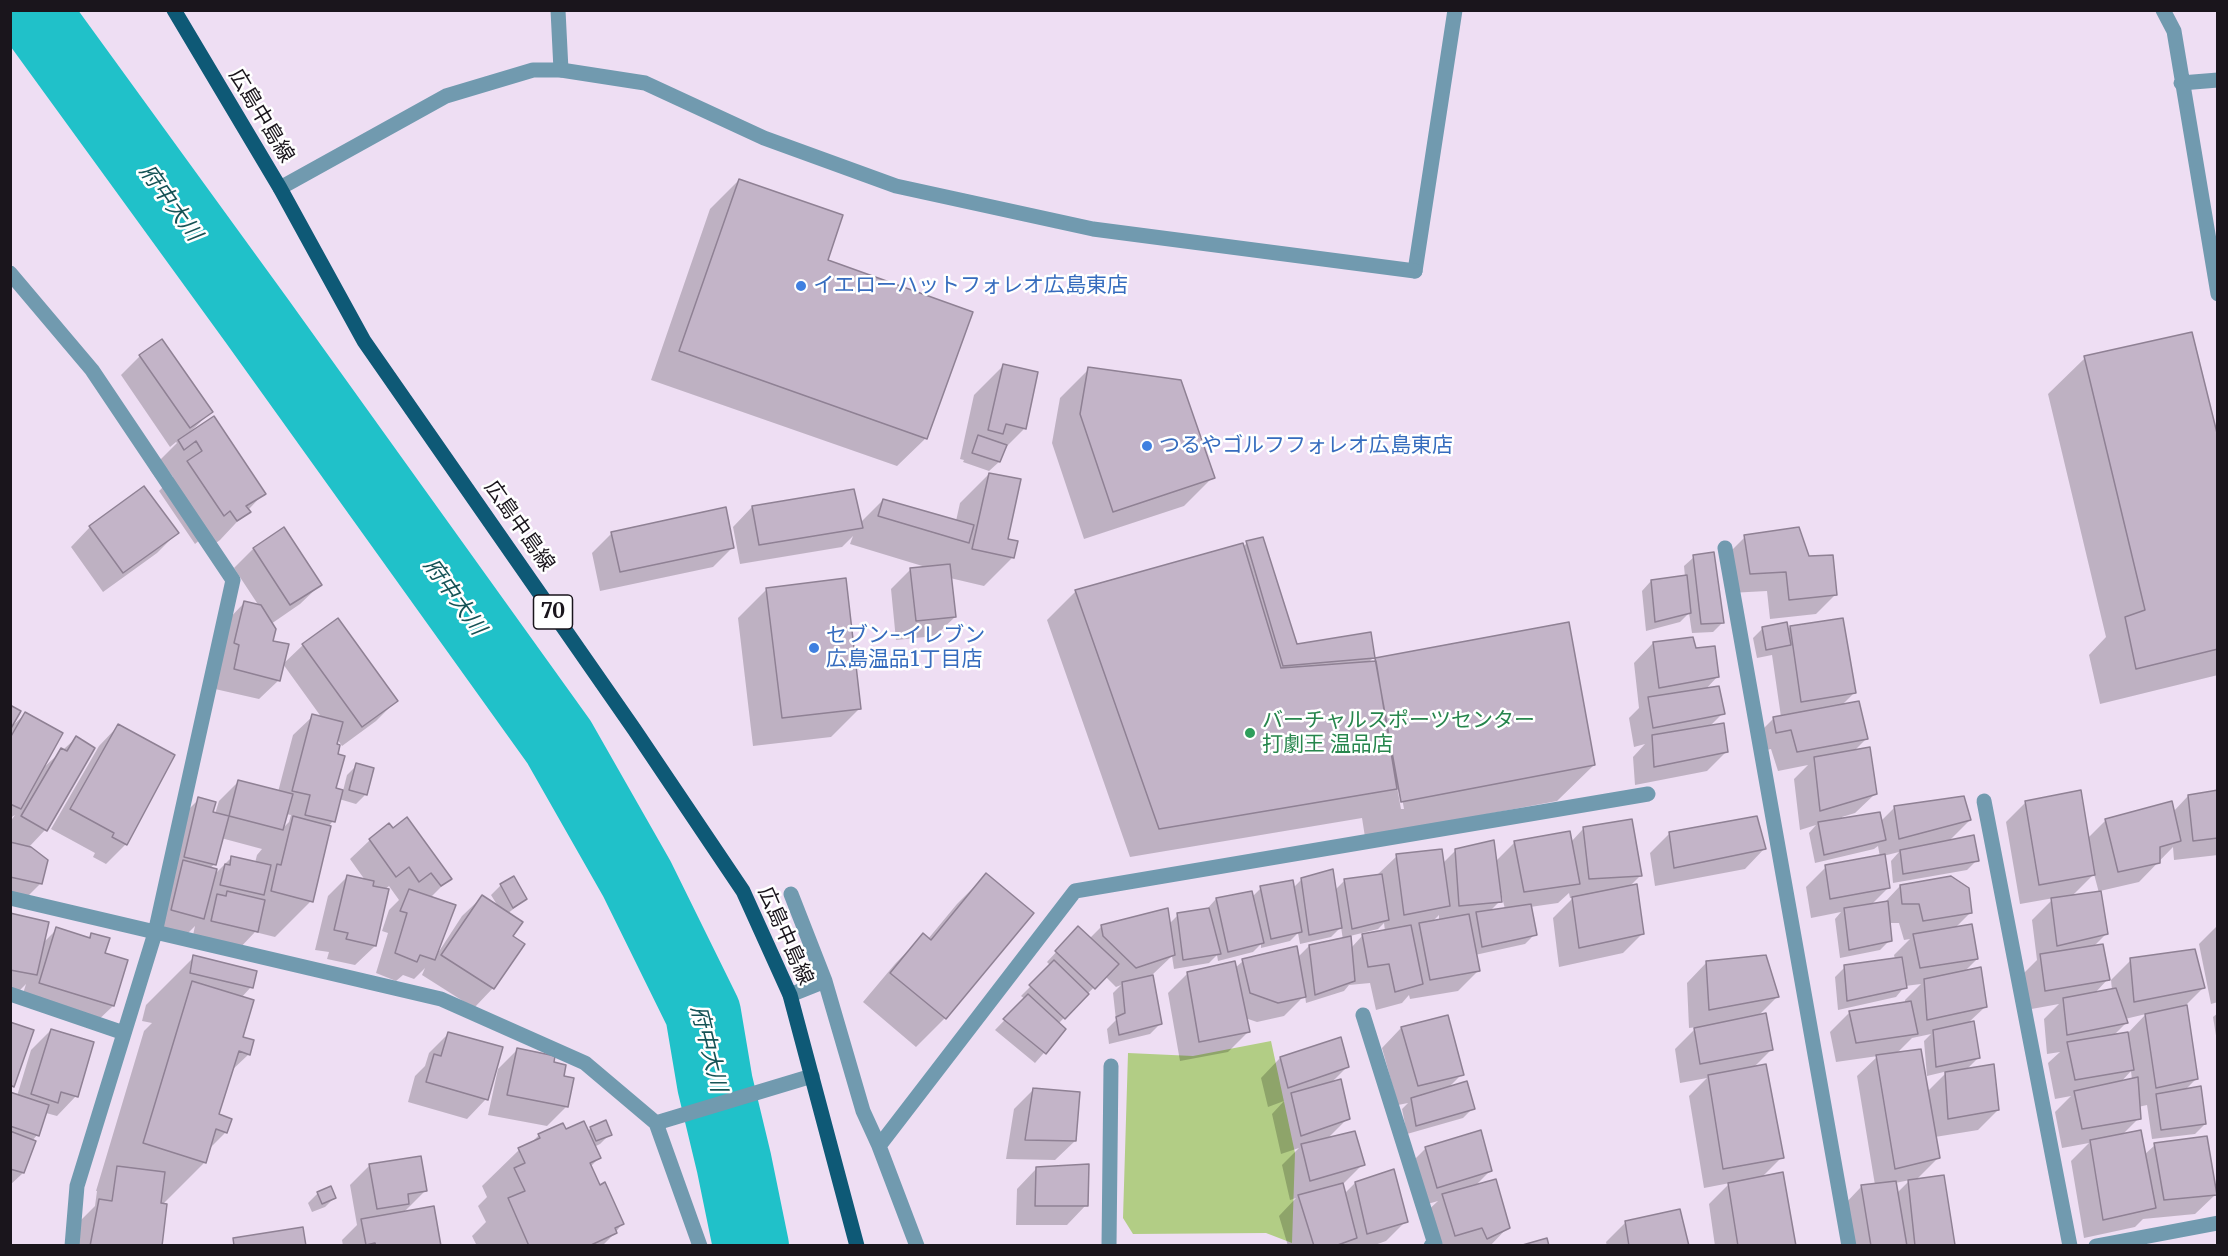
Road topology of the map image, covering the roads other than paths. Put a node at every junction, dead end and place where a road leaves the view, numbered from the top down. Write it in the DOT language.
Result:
graph roads {
  1 [pos="174,10"];
  2 [pos="558,10"];
  3 [pos="1455,10"];
  4 [pos="2163,10"];
  5 [pos="561,70"];
  6 [pos="2217,80"];
  7 [pos="2181,83"];
  8 [pos="280,188"];
  9 [pos="10,273"];
  10 [pos="2217,294"];
  11 [pos="1725,548"];
  12 [pos="1648,794"];
  13 [pos="1984,801"];
  14 [pos="791,894"];
  15 [pos="10,898"];
  16 [pos="155,933"];
  17 [pos="825,981"];
  18 [pos="10,994"];
  19 [pos="790,995"];
  20 [pos="1363,1015"];
  21 [pos="124,1033"];
  22 [pos="1111,1066"];
  23 [pos="812,1076"];
  24 [pos="656,1123"];
  25 [pos="879,1146"];
  26 [pos="2217,1223"];
  27 [pos="72,1245"];
  28 [pos="700,1245"];
  29 [pos="857,1245"];
  30 [pos="917,1245"];
  31 [pos="1109,1245"];
  32 [pos="1431,1245"];
  33 [pos="1849,1245"];
  34 [pos="2070,1245"];
  35 [pos="2096,1245"];
  1 -- 8 [label="main road, 広島中島線 / 70"];
  2 -- 5 [label="street"];
  3 -- 5 [label="street"];
  4 -- 7 [label="street"];
  5 -- 8 [label="street"];
  6 -- 7 [label="street"];
  7 -- 10 [label="street"];
  8 -- 19 [label="main road, 広島中島線 / 70"];
  9 -- 16 [label="street"];
  11 -- 33 [label="street"];
  12 -- 25 [label="street"];
  13 -- 34 [label="street"];
  14 -- 17 [label="street"];
  15 -- 16 [label="street"];
  16 -- 21 [label="street"];
  16 -- 24 [label="street"];
  17 -- 19 [label="street"];
  17 -- 25 [label="street"];
  18 -- 21 [label="street"];
  19 -- 23 [label="main road, 広島中島線 / 70"];
  20 -- 32 [label="street"];
  21 -- 27 [label="street"];
  22 -- 31 [label="street"];
  23 -- 24 [label="street"];
  23 -- 29 [label="main road, 広島中島線 / 70"];
  24 -- 28 [label="street"];
  25 -- 30 [label="street"];
  26 -- 35 [label="street"];
}
